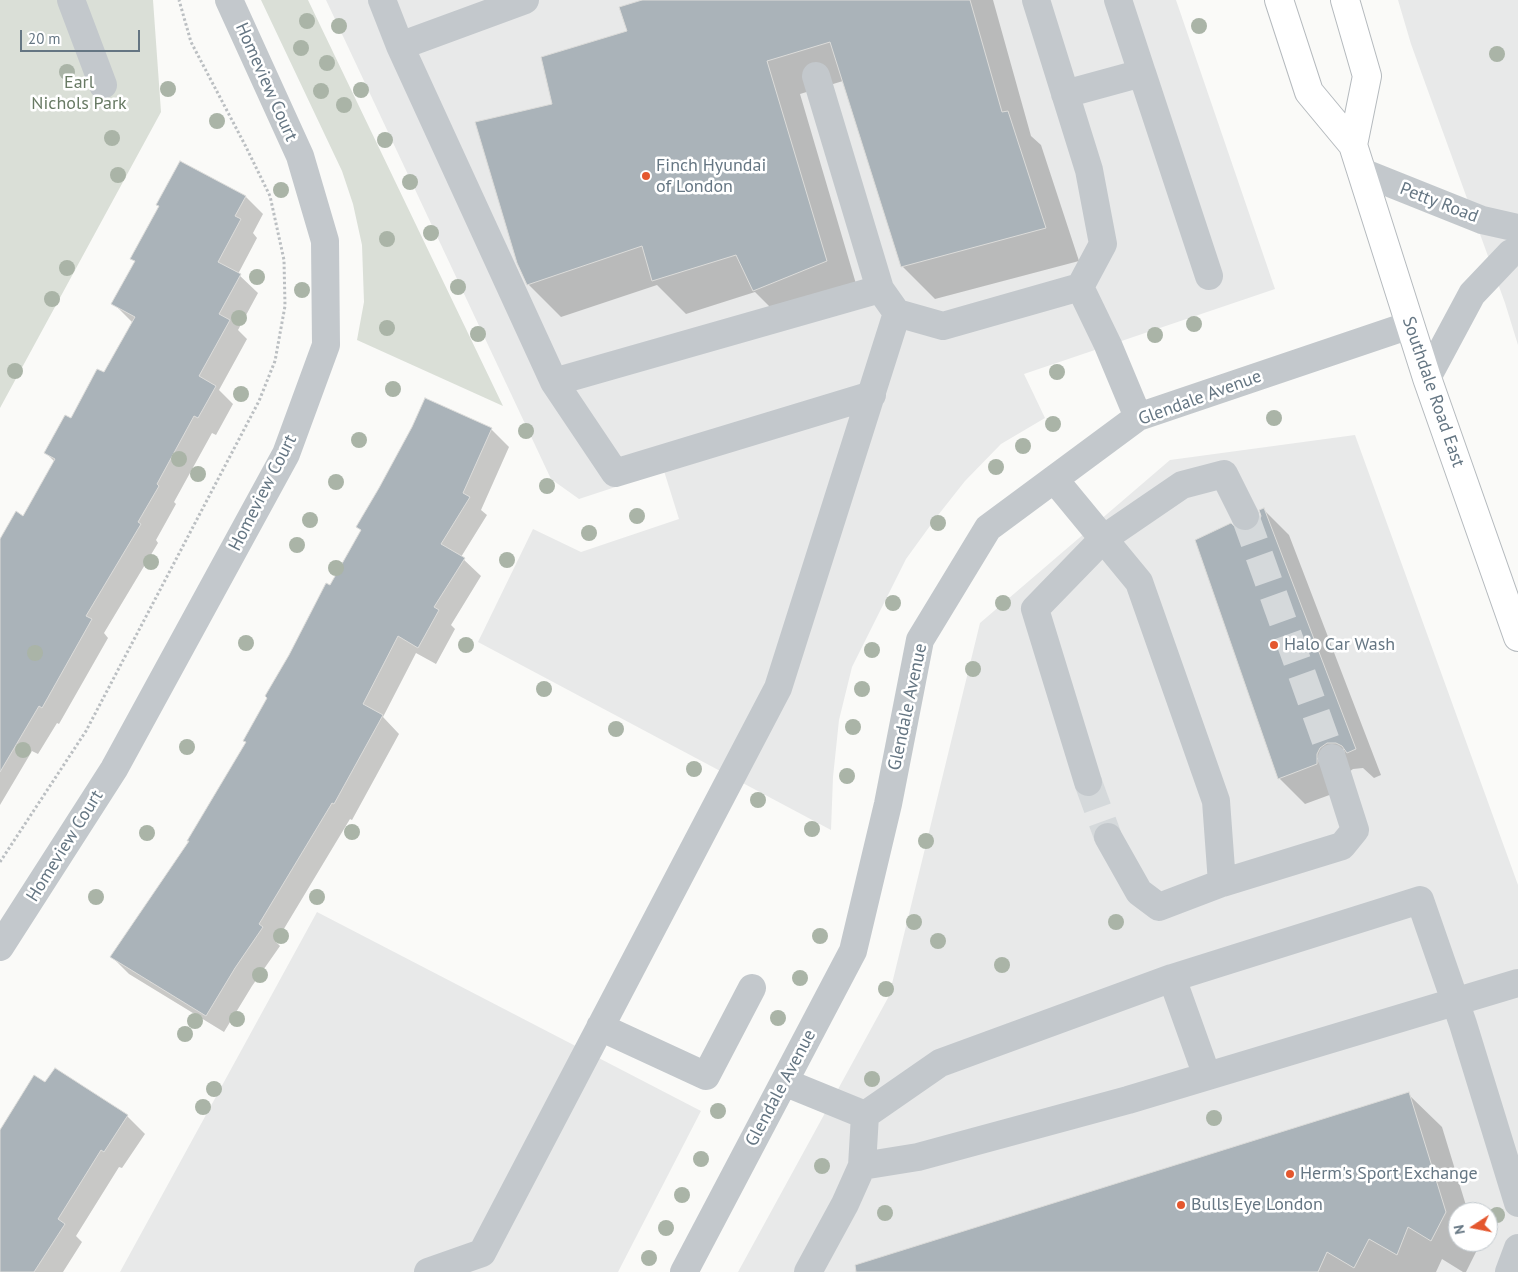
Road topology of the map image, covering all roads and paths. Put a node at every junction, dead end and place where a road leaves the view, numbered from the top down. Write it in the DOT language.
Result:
graph roads {
  1 [pos="72,0"];
  2 [pos="179,0"];
  3 [pos="229,0"];
  4 [pos="382,0"];
  5 [pos="525,0"];
  6 [pos="1036,0"];
  7 [pos="1118,0"];
  8 [pos="1279,0"];
  9 [pos="1345,0"];
  10 [pos="400,46"];
  11 [pos="1142,73"];
  12 [pos="816,76"];
  13 [pos="103,85"];
  14 [pos="1065,94"];
  15 [pos="1353,145"];
  16 [pos="1362,172"];
  17 [pos="1518,228"];
  18 [pos="1518,250"];
  19 [pos="1209,276"];
  20 [pos="1080,287"];
  21 [pos="880,289"];
  22 [pos="898,314"];
  23 [pos="1410,325"];
  24 [pos="1426,378"];
  25 [pos="554,382"];
  26 [pos="872,395"];
  27 [pos="1138,418"];
  28 [pos="1054,479"];
  29 [pos="1245,516"];
  30 [pos="1103,539"];
  31 [pos="1518,637"];
  32 [pos="1332,758"];
  33 [pos="1088,782"];
  34 [pos="1108,837"];
  35 [pos="0,862"];
  36 [pos="1222,883"];
  37 [pos="0,947"];
  38 [pos="1172,978"];
  39 [pos="1518,983"];
  40 [pos="752,988"];
  41 [pos="1455,1002"];
  42 [pos="600,1027"];
  43 [pos="1207,1076"];
  44 [pos="784,1082"];
  45 [pos="865,1116"];
  46 [pos="862,1166"];
  47 [pos="1518,1203"];
  48 [pos="1518,1248"];
  49 [pos="428,1272"];
  50 [pos="684,1272"];
  51 [pos="808,1272"];
  52 [pos="1509,1272"];
  1 -- 13 [label="street"];
  2 -- 35 [label="path"];
  3 -- 37 [label="street, Homeview Court"];
  4 -- 10 [label="street"];
  5 -- 10 [label="street"];
  6 -- 14 [label="street"];
  7 -- 11 [label="street"];
  8 -- 15 [label="main road, Southdale Road East"];
  9 -- 15 [label="main road, Southdale Road East"];
  10 -- 25 [label="street"];
  11 -- 14 [label="street"];
  11 -- 19 [label="street"];
  12 -- 21 [label="street"];
  14 -- 20 [label="street"];
  15 -- 16 [label="main road, Southdale Road East"];
  16 -- 17 [label="street, Petty Road"];
  16 -- 23 [label="main road, Southdale Road East"];
  18 -- 24 [label="street"];
  20 -- 22 [label="street"];
  20 -- 27 [label="street"];
  21 -- 22 [label="street"];
  21 -- 25 [label="street"];
  22 -- 26 [label="street"];
  23 -- 24 [label="main road, Southdale Road East"];
  23 -- 27 [label="street, Glendale Avenue"];
  24 -- 31 [label="main road, Southdale Road East"];
  25 -- 26 [label="street"];
  26 -- 42 [label="street"];
  27 -- 28 [label="street, Glendale Avenue"];
  28 -- 30 [label="street"];
  28 -- 44 [label="street, Glendale Avenue"];
  29 -- 30 [label="street"];
  30 -- 33 [label="street"];
  30 -- 36 [label="street"];
  32 -- 36 [label="street"];
  34 -- 36 [label="street"];
  38 -- 41 [label="street"];
  38 -- 43 [label="street"];
  38 -- 45 [label="street"];
  39 -- 41 [label="street"];
  40 -- 42 [label="street"];
  41 -- 43 [label="street"];
  41 -- 47 [label="street"];
  42 -- 49 [label="street"];
  43 -- 46 [label="street"];
  44 -- 45 [label="street"];
  44 -- 50 [label="street, Glendale Avenue"];
  45 -- 46 [label="street"];
  46 -- 51 [label="street"];
  48 -- 52 [label="street"];
}
